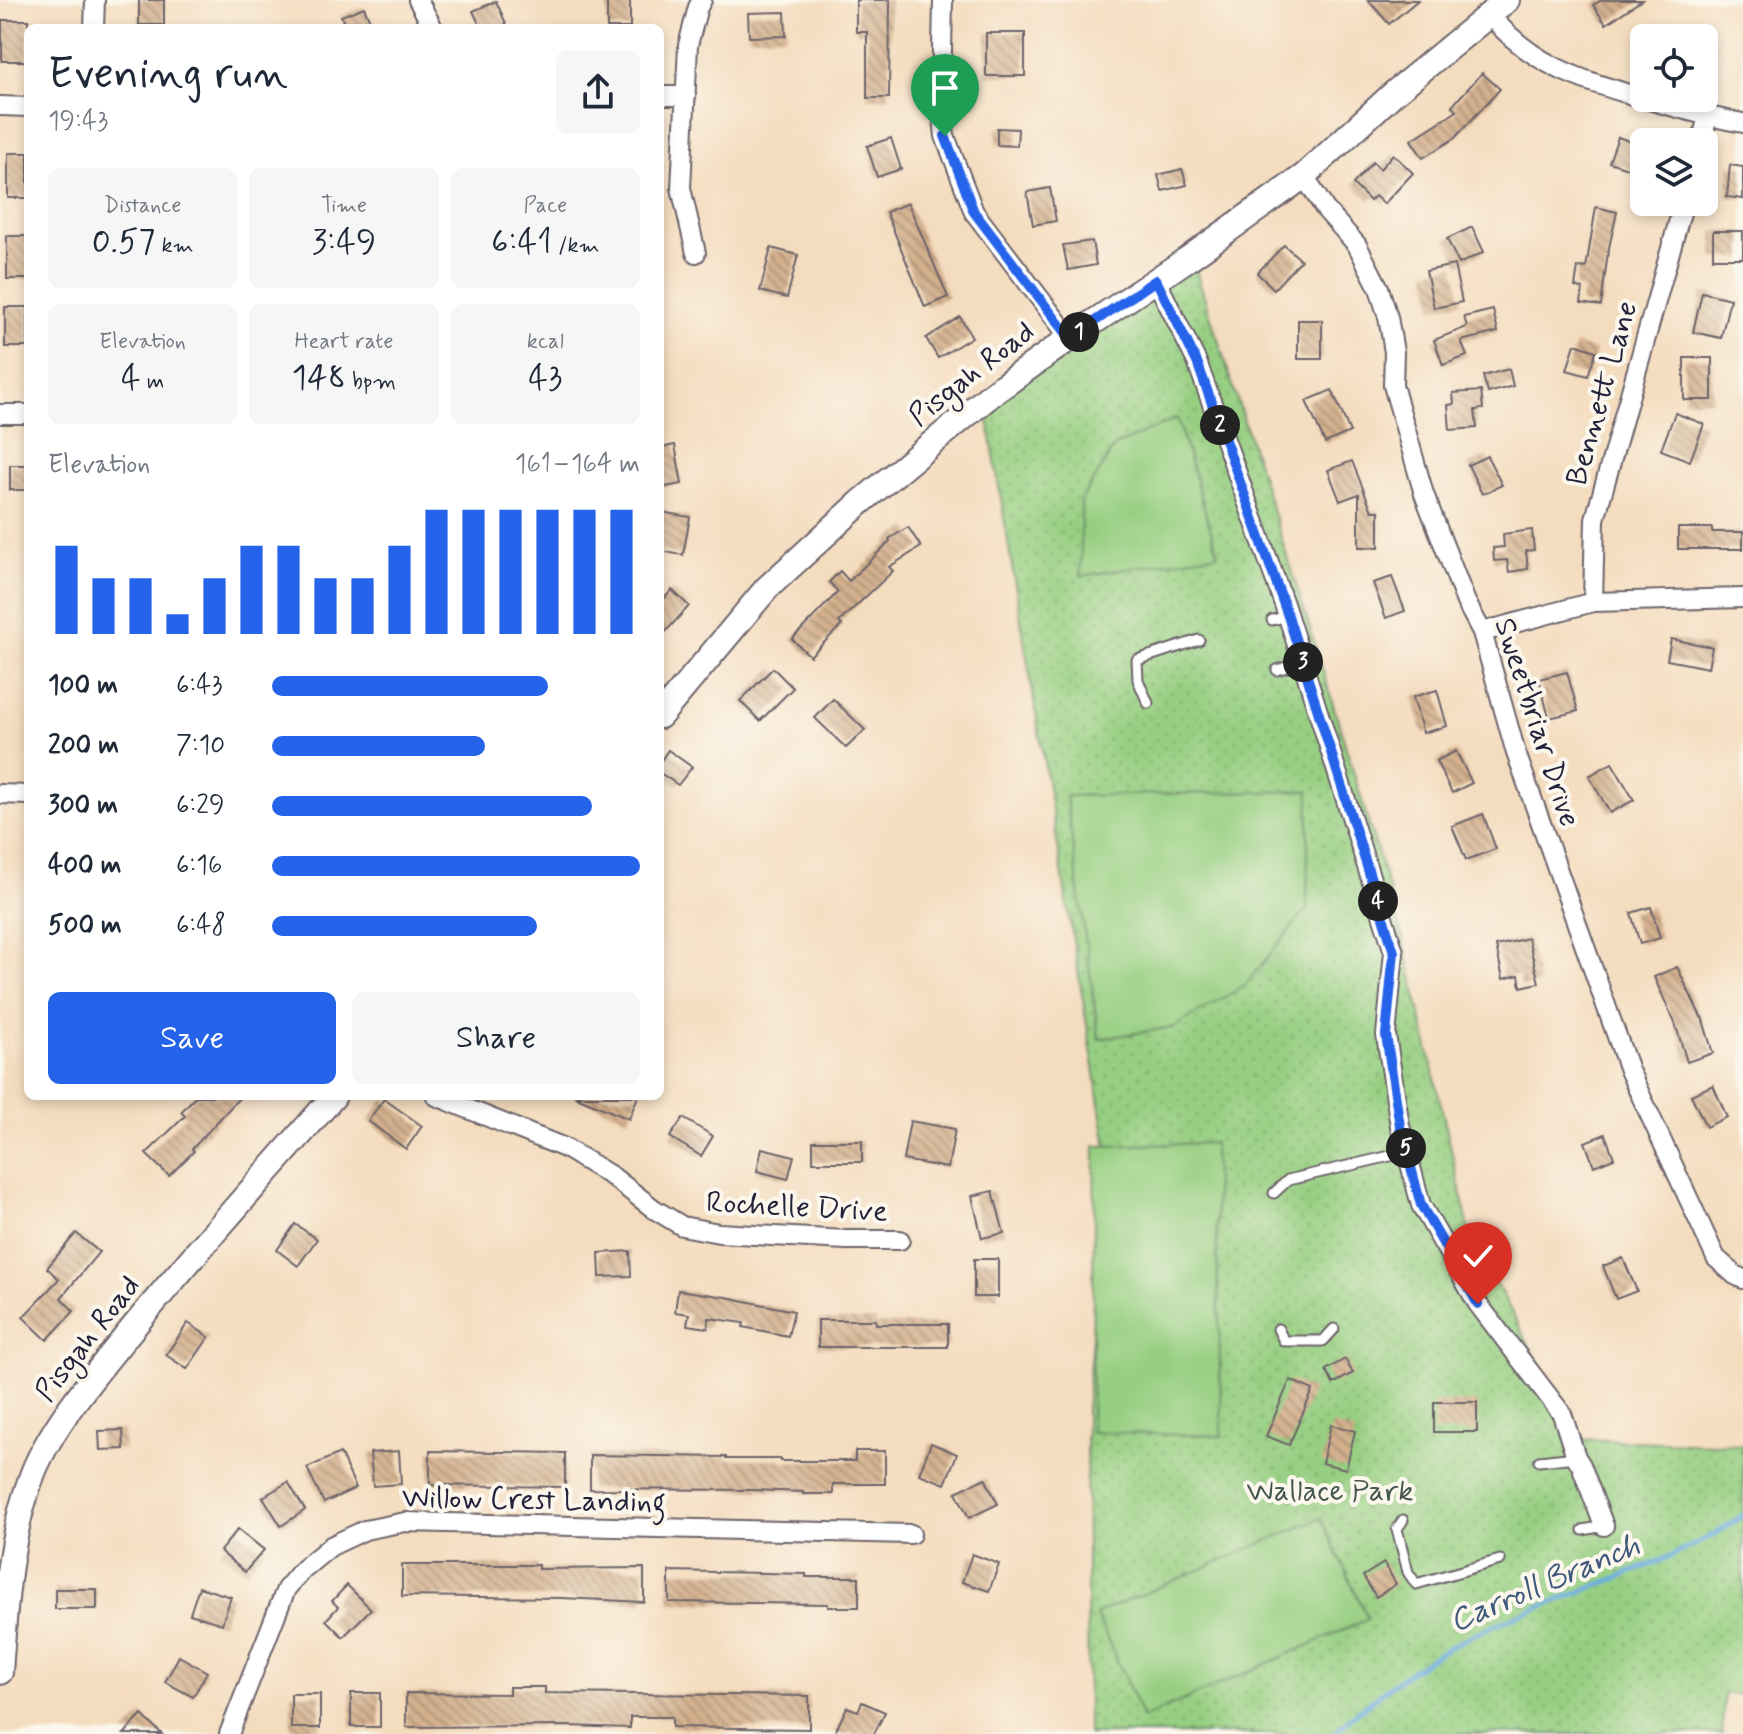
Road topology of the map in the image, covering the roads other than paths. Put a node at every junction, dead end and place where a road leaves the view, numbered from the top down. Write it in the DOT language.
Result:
graph roads {
  1 [pos="95,0"];
  2 [pos="418,0"];
  3 [pos="702,0"];
  4 [pos="943,0"];
  5 [pos="1498,7"];
  6 [pos="94,24"];
  7 [pos="431,24"];
  8 [pos="664,96"];
  9 [pos="686,96"];
  10 [pos="0,106"];
  11 [pos="24,107"];
  12 [pos="1708,117"];
  13 [pos="1743,123"];
  14 [pos="1705,128"];
  15 [pos="1304,176"];
  16 [pos="1680,216"];
  17 [pos="696,253"];
  18 [pos="1156,280"];
  19 [pos="1070,338"];
  20 [pos="0,414"];
  21 [pos="24,414"];
  22 [pos="1743,598"];
  23 [pos="1593,602"];
  24 [pos="1482,632"];
  25 [pos="1199,640"];
  26 [pos="1303,662"];
  27 [pos="1277,670"];
  28 [pos="1148,703"];
  29 [pos="664,711"];
  30 [pos="0,794"];
  31 [pos="24,795"];
  32 [pos="331,1100"];
  33 [pos="446,1100"];
  34 [pos="1407,1152"];
  35 [pos="1274,1193"];
  36 [pos="900,1240"];
  37 [pos="1743,1279"];
  38 [pos="1278,1329"];
  39 [pos="1334,1329"];
  40 [pos="1576,1457"];
  41 [pos="1539,1461"];
  42 [pos="1403,1520"];
  43 [pos="1604,1526"];
  44 [pos="1583,1530"];
  45 [pos="911,1534"];
  46 [pos="1500,1560"];
  47 [pos="0,1672"];
  48 [pos="229,1734"];
  1 -- 6 [label="street"];
  2 -- 7 [label="street"];
  3 -- 9 [label="street"];
  4 -- 19 [label="street"];
  5 -- 12 [label="street"];
  5 -- 15 [label="street, Pisgah Road"];
  8 -- 9 [label="street"];
  9 -- 17 [label="street"];
  10 -- 11 [label="street"];
  12 -- 13 [label="street"];
  12 -- 14 [label="street"];
  15 -- 18 [label="street, Pisgah Road"];
  15 -- 24 [label="street, Sweetbriar Drive"];
  16 -- 23 [label="street, Bennett Lane"];
  18 -- 19 [label="street, Pisgah Road"];
  18 -- 26 [label="street"];
  19 -- 29 [label="street, Pisgah Road"];
  20 -- 21 [label="street"];
  22 -- 23 [label="street"];
  23 -- 24 [label="street"];
  24 -- 37 [label="street, Sweetbriar Drive"];
  25 -- 28 [label="lane"];
  26 -- 27 [label="lane"];
  26 -- 34 [label="street"];
  30 -- 31 [label="street"];
  32 -- 47 [label="street, Pisgah Road"];
  33 -- 36 [label="street, Rochelle Drive"];
  34 -- 35 [label="lane"];
  34 -- 40 [label="street"];
  38 -- 39 [label="lane"];
  40 -- 41 [label="lane"];
  40 -- 43 [label="street"];
  42 -- 46 [label="lane"];
  43 -- 44 [label="lane"];
  45 -- 48 [label="street, Willow Crest Landing"];
}
